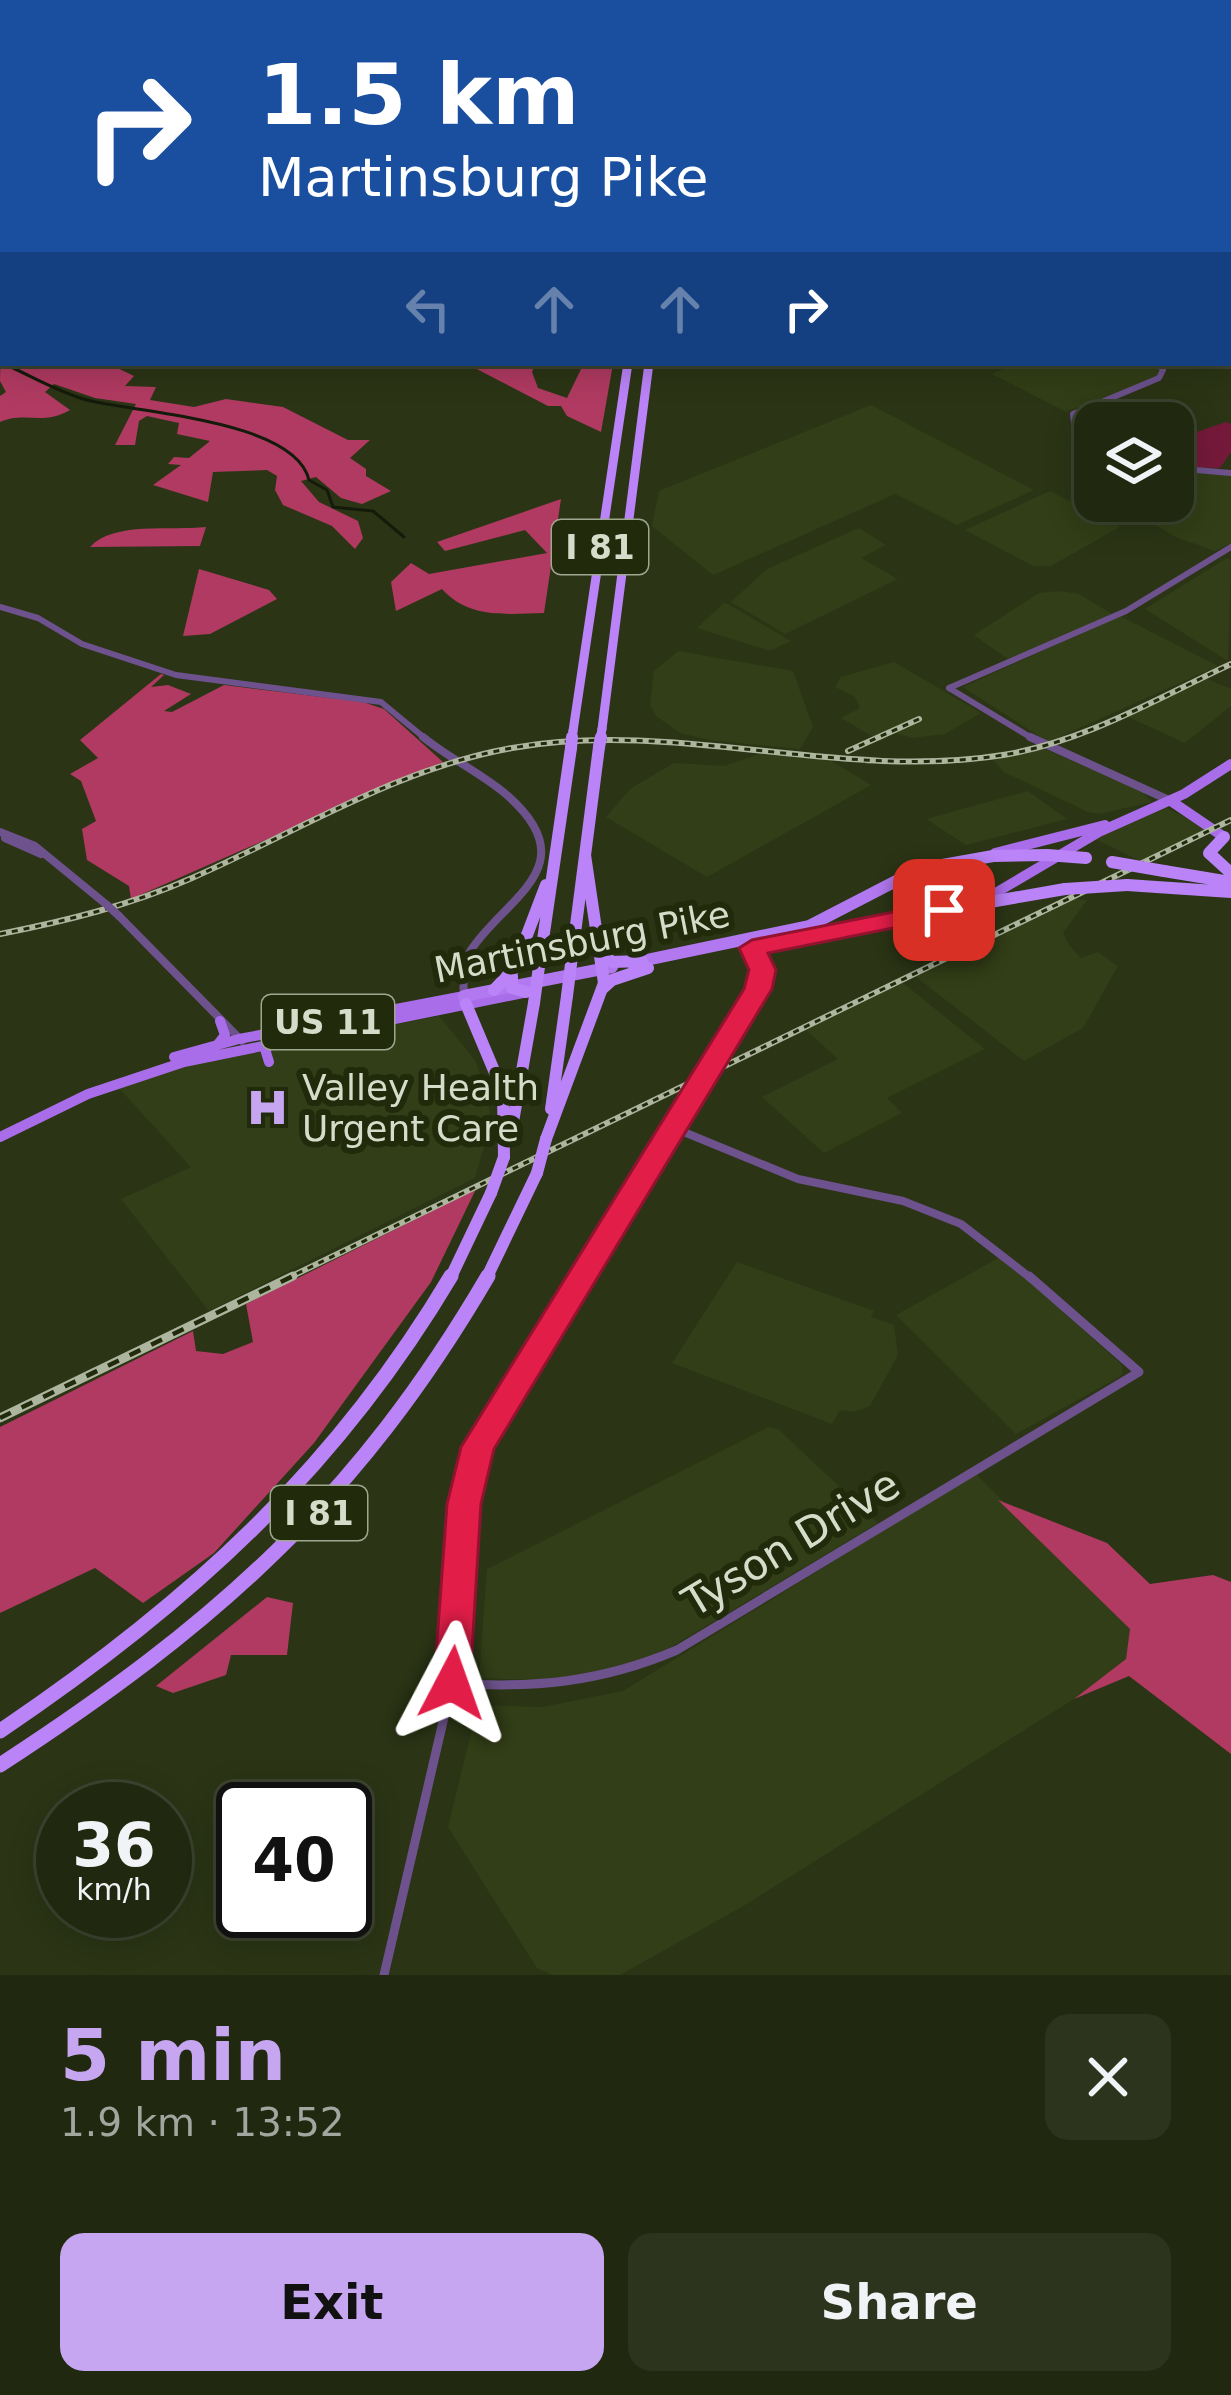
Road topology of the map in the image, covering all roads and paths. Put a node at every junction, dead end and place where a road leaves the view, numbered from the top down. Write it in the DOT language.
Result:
graph roads {
  1 [pos="628,366"];
  2 [pos="649,366"];
  3 [pos="1160,366"];
  4 [pos="1102,402"];
  5 [pos="1194,470"];
  6 [pos="1231,473"];
  7 [pos="1231,547"];
  8 [pos="0,607"];
  9 [pos="1231,764"];
  10 [pos="1171,802"];
  11 [pos="1137,815"];
  12 [pos="0,834"];
  13 [pos="1224,837"];
  14 [pos="555,855"];
  15 [pos="585,855"];
  16 [pos="937,866"];
  17 [pos="1231,878"];
  18 [pos="1231,892"];
  19 [pos="944,910"];
  20 [pos="749,944"];
  21 [pos="601,953"];
  22 [pos="645,965"];
  23 [pos="514,969"];
  24 [pos="603,979"];
  25 [pos="511,987"];
  26 [pos="494,990"];
  27 [pos="530,997"];
  28 [pos="465,1000"];
  29 [pos="220,1021"];
  30 [pos="276,1040"];
  31 [pos="243,1043"];
  32 [pos="218,1045"];
  33 [pos="269,1062"];
  34 [pos="92,1092"];
  35 [pos="674,1129"];
  36 [pos="0,1137"];
  37 [pos="546,1139"];
  38 [pos="504,1157"];
  39 [pos="452,1683"];
  40 [pos="0,1731"];
  41 [pos="0,1765"];
  42 [pos="384,1975"];
  1 -- 14 [label="highway, I 81, bridge"];
  2 -- 15 [label="highway, I 81, bridge"];
  3 -- 4 [label="street"];
  5 -- 6 [label="street"];
  7 -- 10 [label="street"];
  8 -- 28 [label="street"];
  9 -- 10 [label="main road, US 11"];
  10 -- 11 [label="main road, US 11"];
  10 -- 13 [label="main road"];
  11 -- 16 [label="main road, US 11"];
  11 -- 19 [label="main road, US 11"];
  12 -- 29 [label="street, bridge"];
  13 -- 17 [label="highway"];
  14 -- 23 [label="highway"];
  14 -- 27 [label="highway, I 81, bridge"];
  15 -- 21 [label="highway"];
  15 -- 37 [label="highway, I 81, bridge"];
  16 -- 17 [label="highway, bridge"];
  16 -- 20 [label="highway, Martinsburg Pike / US 11"];
  18 -- 19 [label="highway, bridge"];
  19 -- 20 [label="highway, Martinsburg Pike / US 11"];
  20 -- 22 [label="highway, Martinsburg Pike / US 11"];
  20 -- 35 [label="street"];
  21 -- 22 [label="highway"];
  21 -- 24 [label="highway"];
  22 -- 24 [label="highway, Martinsburg Pike / US 11"];
  22 -- 24 [label="highway"];
  23 -- 25 [label="highway"];
  23 -- 26 [label="highway"];
  24 -- 25 [label="highway, Martinsburg Pike / US 11"];
  24 -- 27 [label="highway, Martinsburg Pike / US 11"];
  24 -- 37 [label="highway"];
  25 -- 26 [label="highway, Martinsburg Pike / US 11"];
  25 -- 27 [label="highway"];
  26 -- 28 [label="highway, Martinsburg Pike / US 11"];
  27 -- 28 [label="main road, Martinsburg Pike / US 11"];
  27 -- 38 [label="highway, I 81"];
  28 -- 30 [label="main road, Martinsburg Pike / US 11"];
  28 -- 31 [label="main road, Martinsburg Pike / US 11"];
  28 -- 38 [label="highway"];
  29 -- 31 [label="street"];
  29 -- 32 [label="main road"];
  30 -- 31 [label="main road, Martinsburg Pike / US 11"];
  30 -- 33 [label="main road"];
  31 -- 32 [label="main road, Martinsburg Pike / US 11"];
  31 -- 34 [label="main road, Martinsburg Pike / US 11"];
  32 -- 34 [label="main road, Martinsburg Pike / US 11"];
  34 -- 36 [label="main road, Martinsburg Pike / US 11"];
  35 -- 39 [label="street"];
  35 -- 39 [label="street, Tyson Drive"];
  37 -- 41 [label="highway, I 81, bridge"];
  38 -- 40 [label="highway, I 81, bridge"];
  39 -- 42 [label="street"];
}
